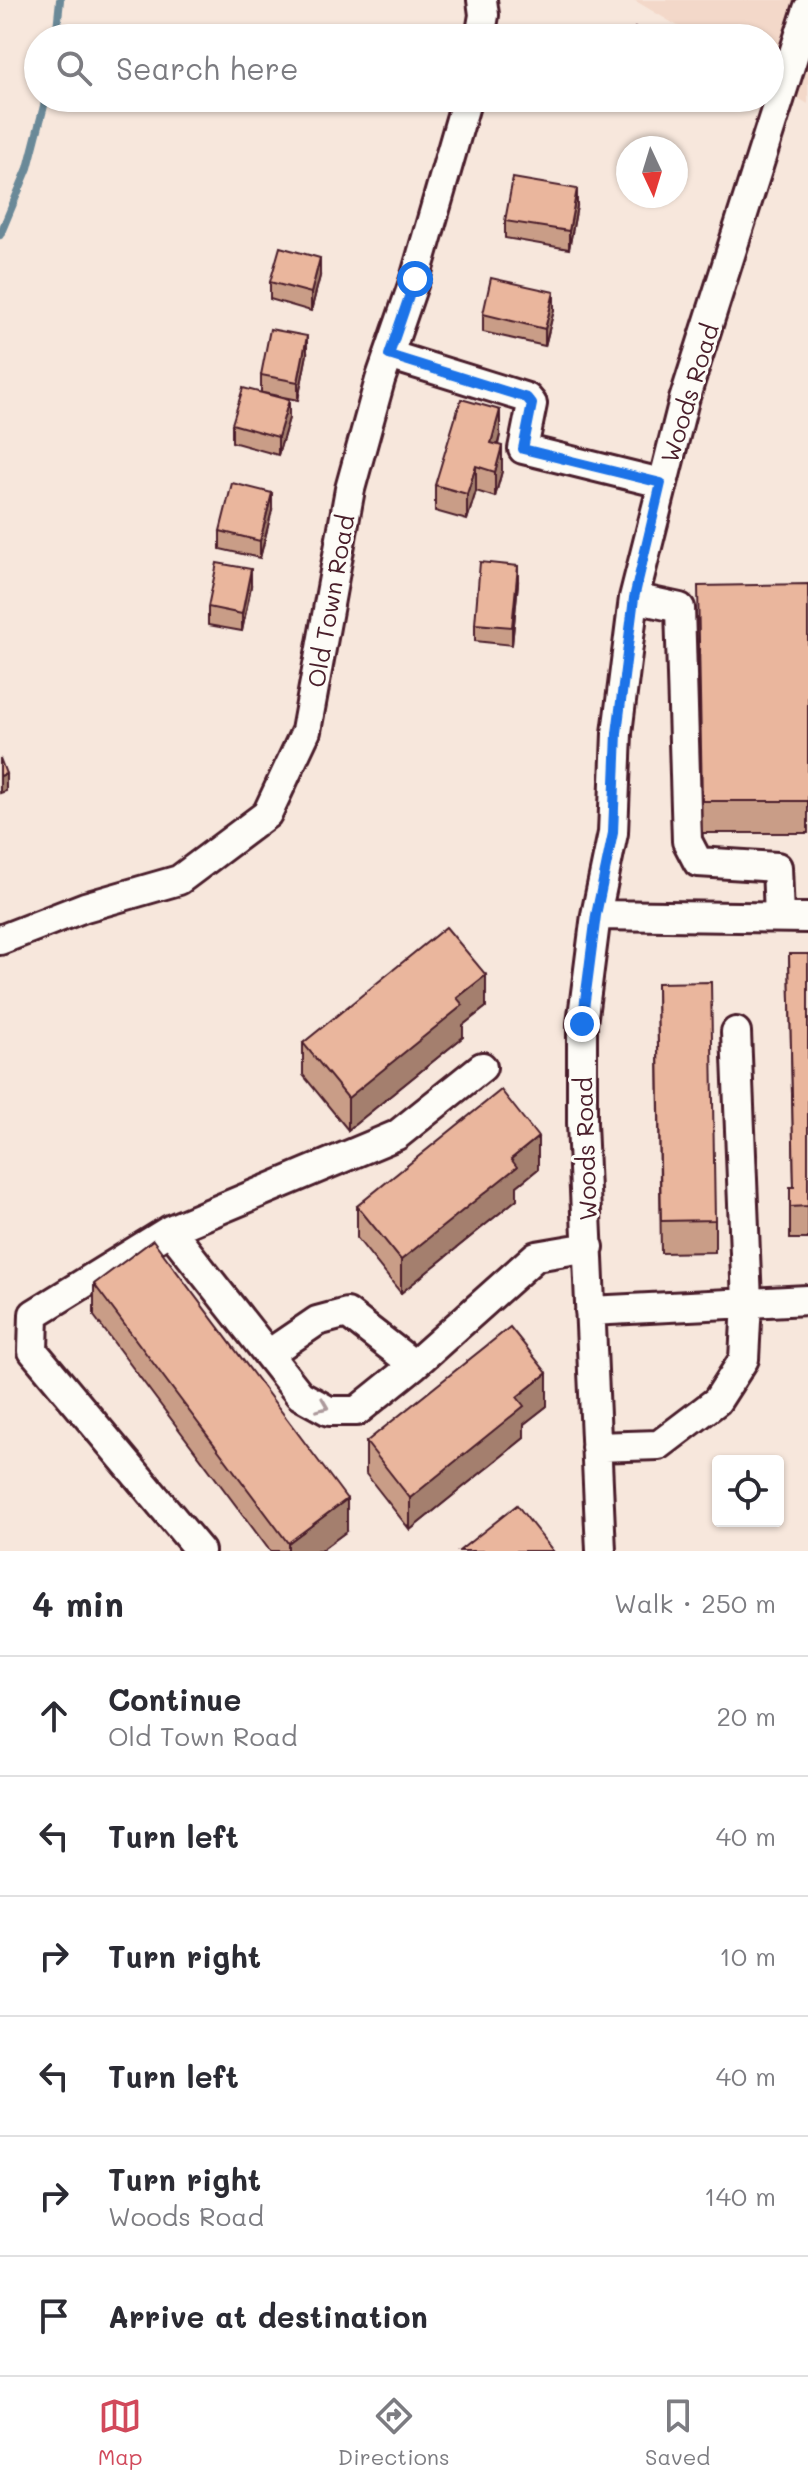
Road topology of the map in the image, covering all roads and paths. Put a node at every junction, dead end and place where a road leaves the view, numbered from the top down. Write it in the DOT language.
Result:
graph roads {
  1 [pos="482,0"];
  2 [pos="808,9"];
  3 [pos="482,24"];
  4 [pos="798,81"];
  5 [pos="463,112"];
  6 [pos="389,355"];
  7 [pos="661,483"];
  8 [pos="634,598"];
  9 [pos="596,915"];
  10 [pos="779,917"];
  11 [pos="808,918"];
  12 [pos="0,940"];
  13 [pos="736,1032"];
  14 [pos="482,1067"];
  15 [pos="170,1230"];
  16 [pos="589,1247"];
  17 [pos="808,1300"];
  18 [pos="747,1302"];
  19 [pos="590,1311"];
  20 [pos="270,1353"];
  21 [pos="414,1365"];
  22 [pos="596,1447"];
  23 [pos="200,1551"];
  24 [pos="601,1551"];
  1 -- 3 [label="street"];
  2 -- 4 [label="street, Woods Road"];
  4 -- 7 [label="street, Woods Road"];
  5 -- 6 [label="street, Old Town Road"];
  6 -- 7 [label="street"];
  6 -- 12 [label="street, Old Town Road"];
  7 -- 8 [label="street, Woods Road"];
  8 -- 9 [label="street, Woods Road"];
  8 -- 10 [label="street"];
  9 -- 10 [label="street"];
  9 -- 16 [label="street, Woods Road"];
  10 -- 11 [label="street"];
  13 -- 18 [label="street"];
  14 -- 15 [label="street"];
  15 -- 20 [label="street"];
  15 -- 23 [label="street"];
  16 -- 19 [label="street, Woods Road"];
  16 -- 21 [label="street"];
  17 -- 18 [label="street"];
  18 -- 19 [label="street"];
  18 -- 22 [label="street"];
  19 -- 22 [label="street, Woods Road"];
  20 -- 21 [label="street"];
  20 -- 21 [label="street, one-way"];
  22 -- 24 [label="street, Woods Road"];
}
